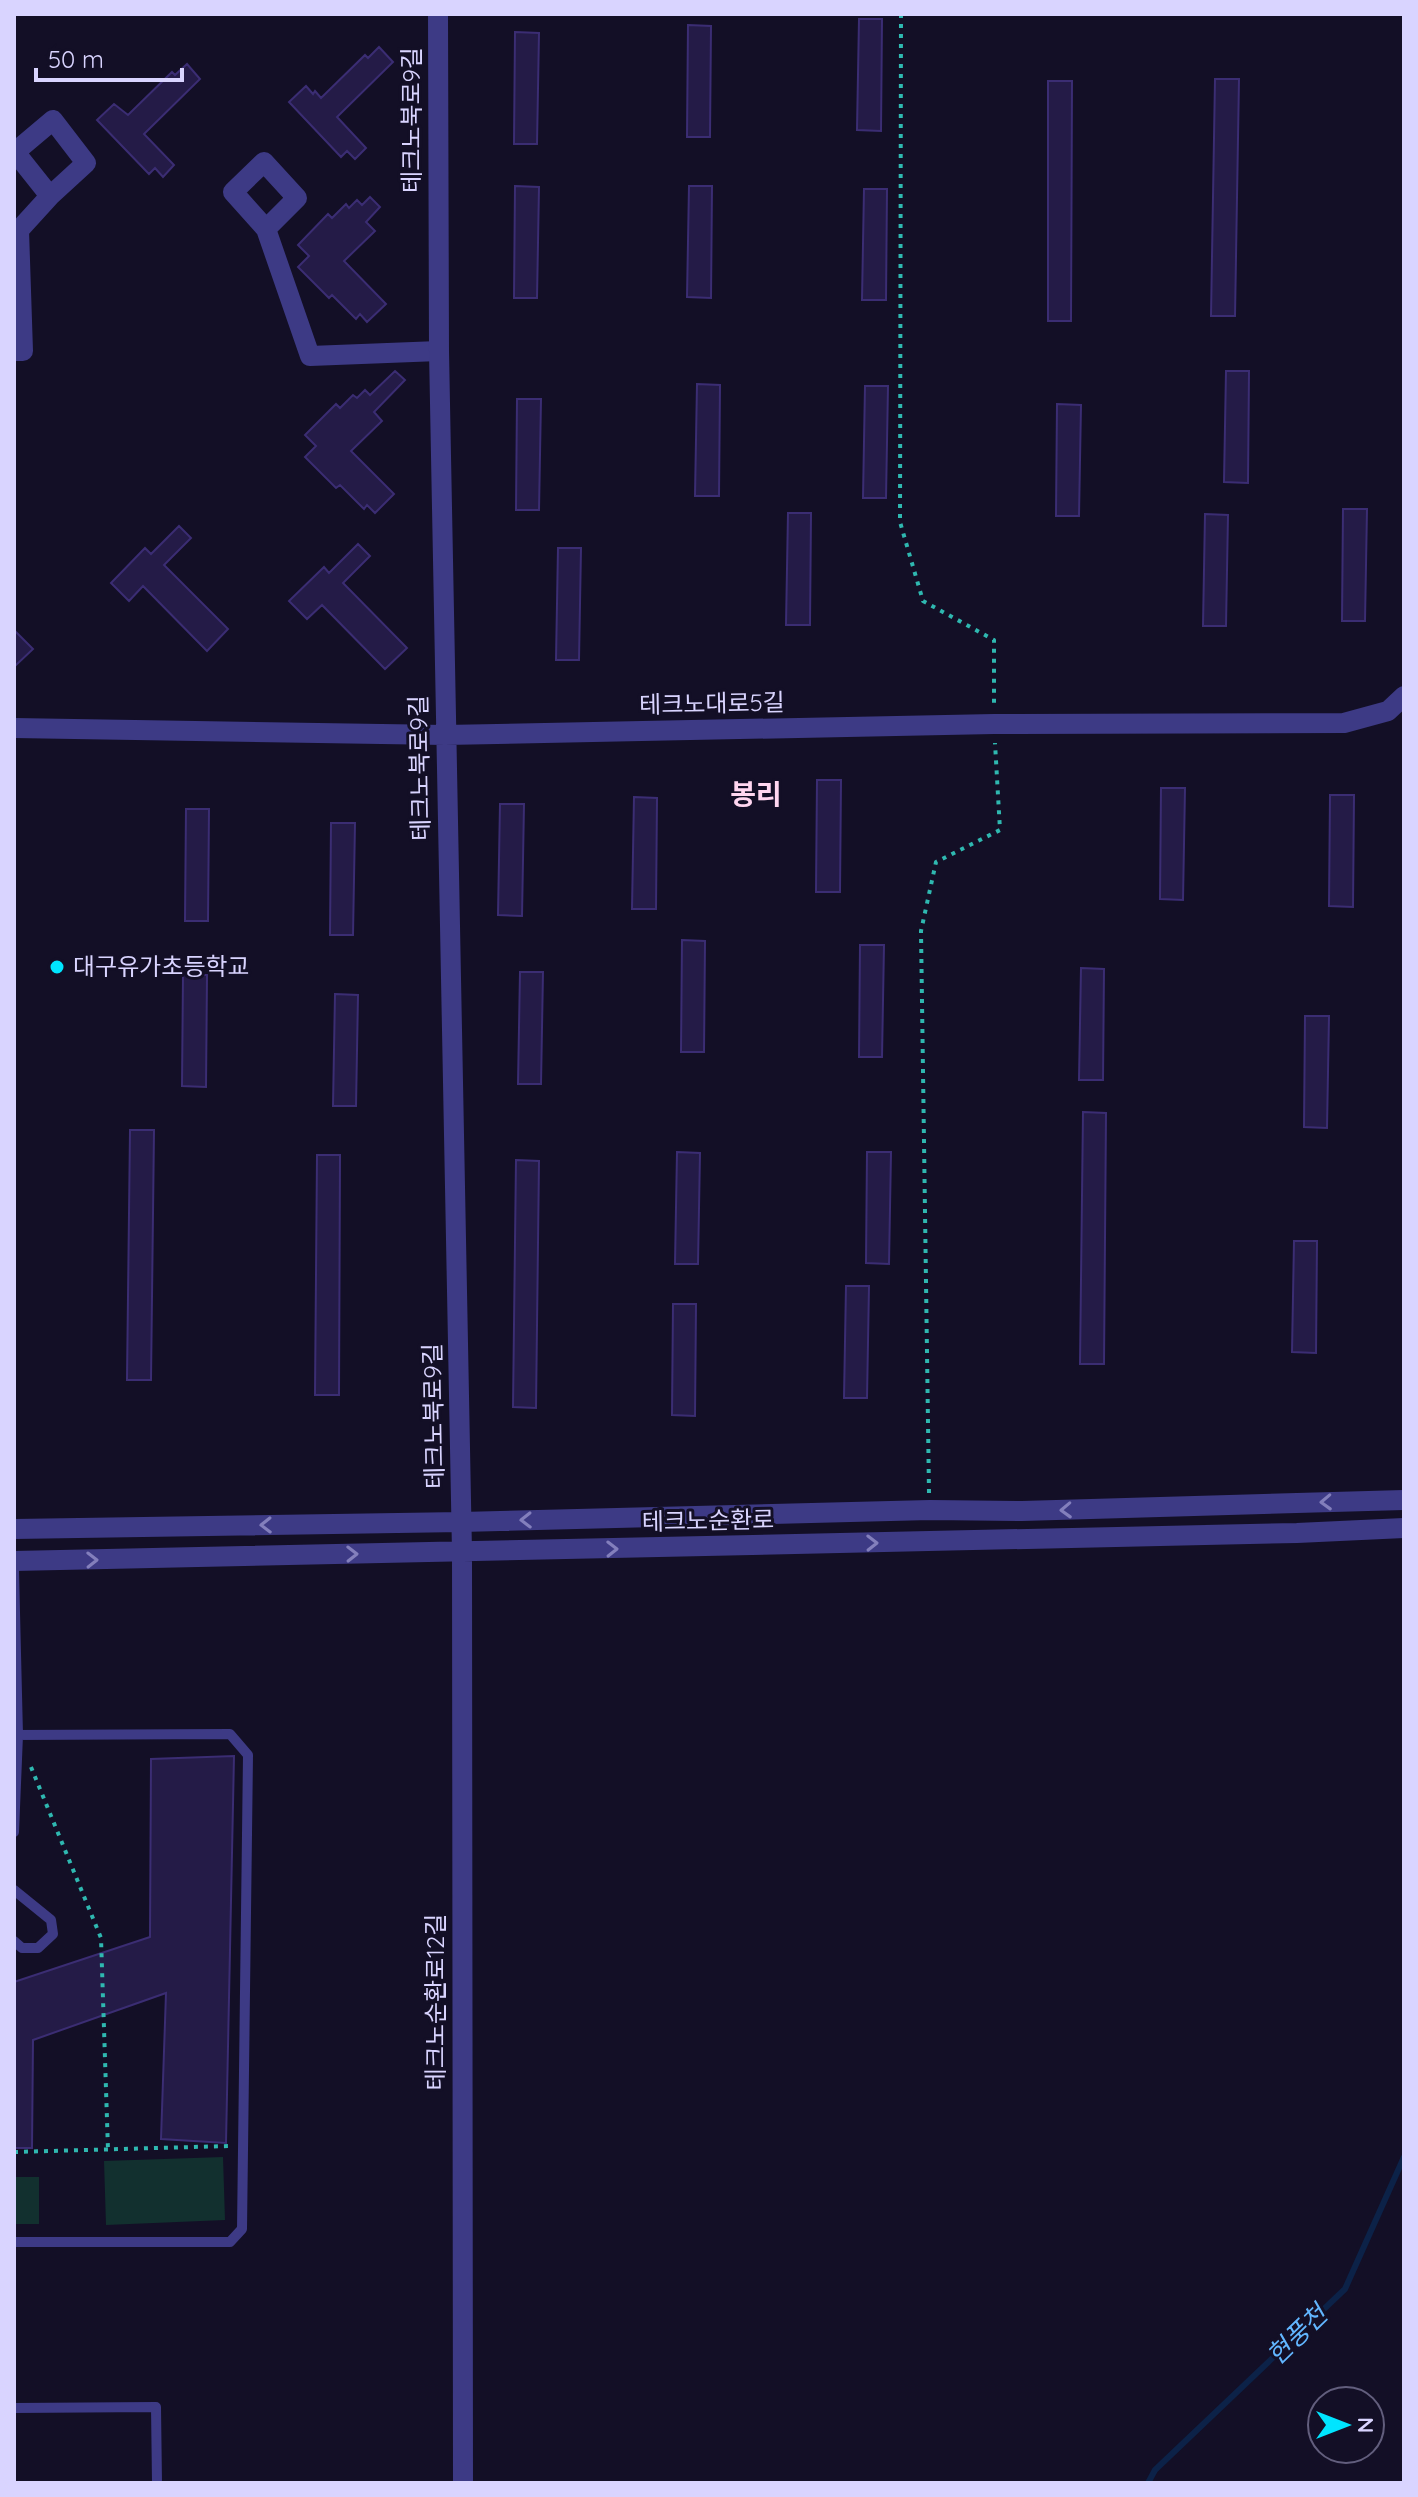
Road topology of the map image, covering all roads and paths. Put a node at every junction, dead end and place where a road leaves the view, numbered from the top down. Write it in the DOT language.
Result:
graph roads {
  1 [pos="438,14"];
  2 [pos="901,14"];
  3 [pos="50,196"];
  4 [pos="266,229"];
  5 [pos="14,351"];
  6 [pos="439,351"];
  7 [pos="1404,696"];
  8 [pos="994,724"];
  9 [pos="14,728"];
  10 [pos="445,735"];
  11 [pos="1404,1500"];
  12 [pos="930,1510"];
  13 [pos="461,1522"];
  14 [pos="1404,1528"];
  15 [pos="14,1529"];
  16 [pos="462,1552"];
  17 [pos="14,1561"];
  18 [pos="14,1571"];
  19 [pos="16,1735"];
  20 [pos="14,1832"];
  21 [pos="14,1890"];
  22 [pos="14,1941"];
  23 [pos="243,2146"];
  24 [pos="108,2150"];
  25 [pos="14,2152"];
  26 [pos="14,2242"];
  27 [pos="14,2408"];
  28 [pos="157,2483"];
  29 [pos="463,2483"];
  1 -- 6 [label="street, 테크노북로9길"];
  2 -- 8 [label="path"];
  3 -- 5 [label="street"];
  4 -- 6 [label="street"];
  6 -- 10 [label="street, 테크노북로9길"];
  7 -- 8 [label="street, 테크노대로5길"];
  8 -- 10 [label="street, 테크노대로5길"];
  8 -- 12 [label="path"];
  9 -- 10 [label="street, 테크노대로5길"];
  10 -- 13 [label="street, 테크노북로9길"];
  11 -- 12 [label="street, 테크노순환로, one-way"];
  12 -- 13 [label="street, 테크노순환로, one-way"];
  13 -- 15 [label="street, 테크노순환로, one-way"];
  13 -- 16 [label="street, 테크노순환로12길"];
  16 -- 14 [label="street, 테크노순환로, one-way"];
  17 -- 16 [label="street, 테크노순환로, one-way"];
  16 -- 29 [label="street, 테크노순환로12길"];
  18 -- 19 [label="lane"];
  19 -- 20 [label="lane"];
  19 -- 23 [label="lane"];
  19 -- 24 [label="path"];
  21 -- 22 [label="lane"];
  23 -- 24 [label="path"];
  23 -- 26 [label="lane"];
  24 -- 25 [label="path"];
  27 -- 28 [label="lane"];
}
